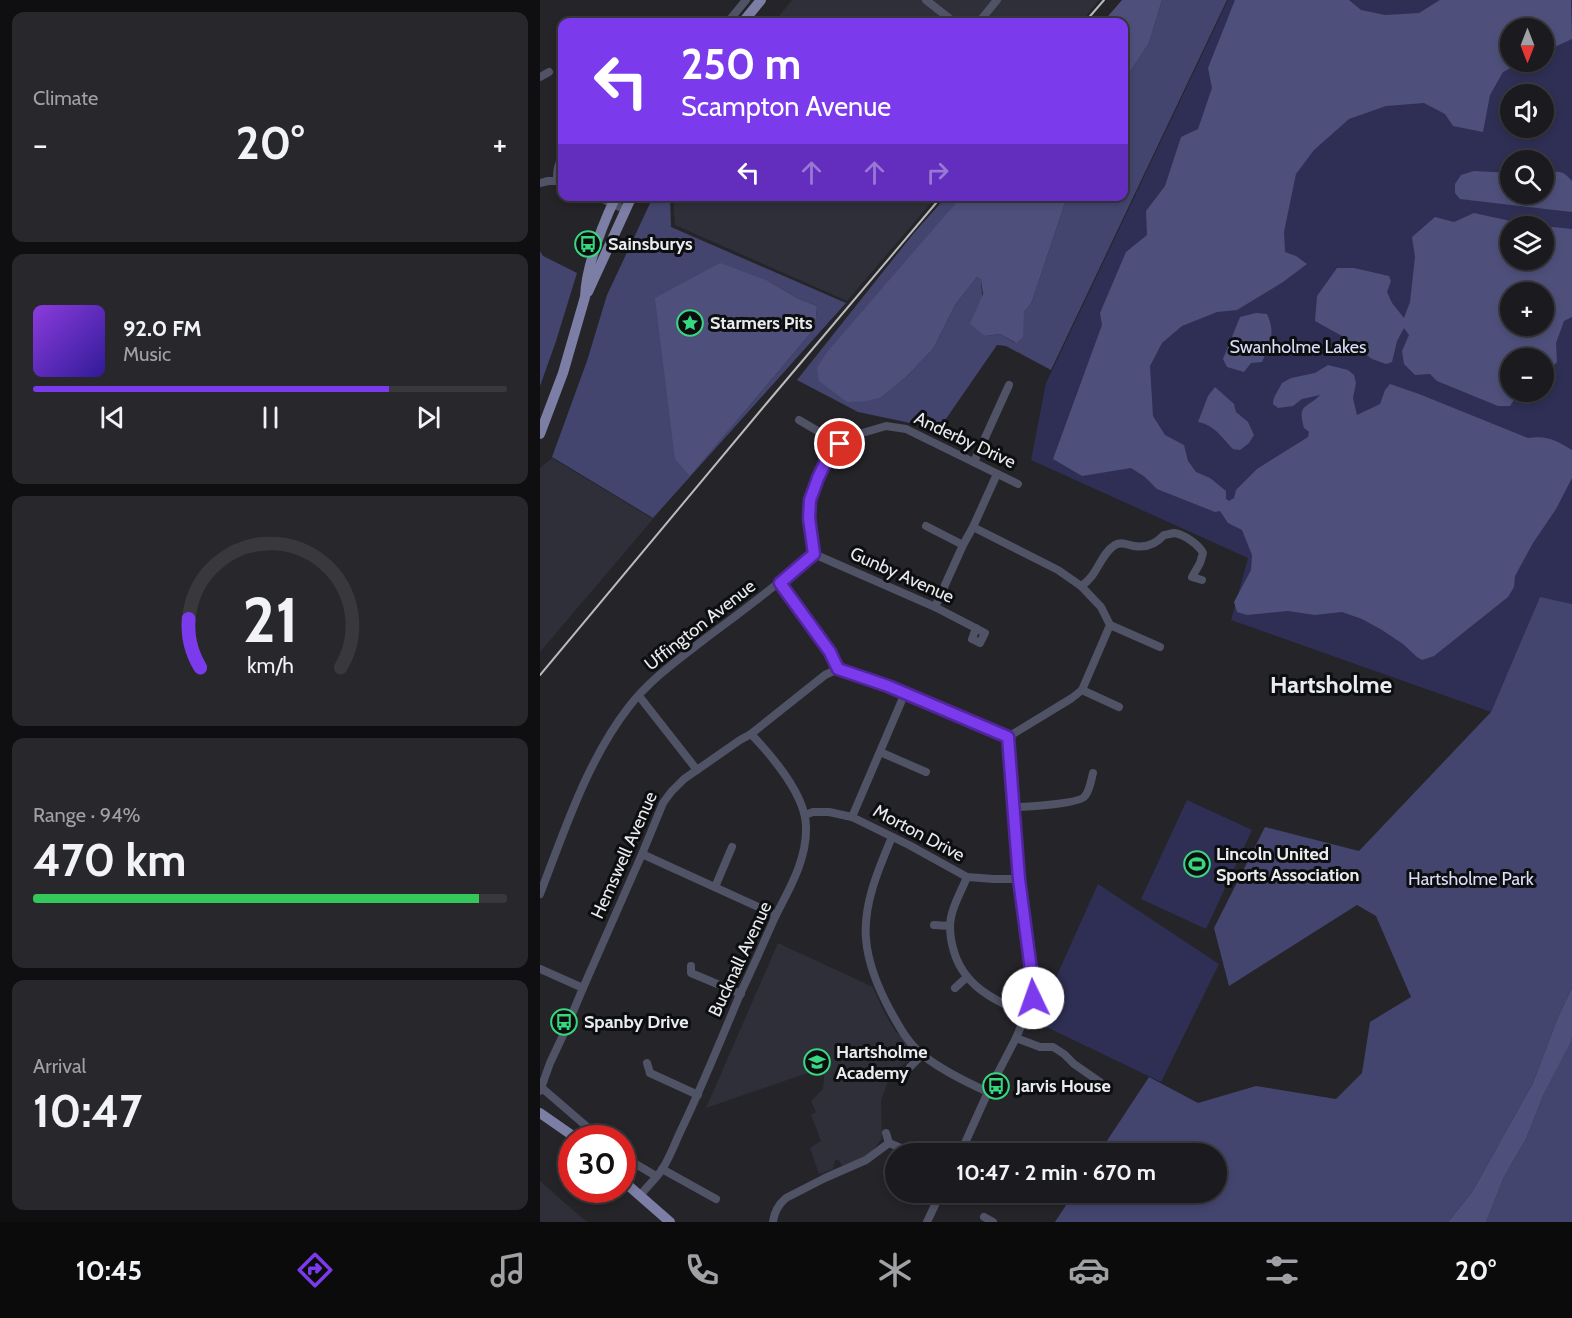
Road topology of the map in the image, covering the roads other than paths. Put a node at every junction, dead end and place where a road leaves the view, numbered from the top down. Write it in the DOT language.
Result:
graph roads {
  1 [pos="746,0"];
  2 [pos="761,0"];
  3 [pos="926,0"];
  4 [pos="997,0"];
  5 [pos="732,18"];
  6 [pos="746,18"];
  7 [pos="949,18"];
  8 [pos="982,18"];
  9 [pos="549,72"];
  10 [pos="540,77"];
  11 [pos="558,181"];
  12 [pos="540,183"];
  13 [pos="622,201"];
  14 [pos="585,297"];
  15 [pos="1009,385"];
  16 [pos="799,420"];
  17 [pos="540,434"];
  18 [pos="840,444"];
  19 [pos="974,462"];
  20 [pos="998,474"];
  21 [pos="1018,484"];
  22 [pos="926,526"];
  23 [pos="973,527"];
  24 [pos="963,545"];
  25 [pos="814,554"];
  26 [pos="1202,580"];
  27 [pos="780,583"];
  28 [pos="1081,586"];
  29 [pos="935,607"];
  30 [pos="1110,625"];
  31 [pos="976,628"];
  32 [pos="1160,647"];
  33 [pos="838,669"];
  34 [pos="1082,690"];
  35 [pos="905,693"];
  36 [pos="639,696"];
  37 [pos="1119,707"];
  38 [pos="752,734"];
  39 [pos="1008,737"];
  40 [pos="880,752"];
  41 [pos="697,770"];
  42 [pos="926,772"];
  43 [pos="1093,772"];
  44 [pos="1013,807"];
  45 [pos="805,815"];
  46 [pos="852,817"];
  47 [pos="892,837"];
  48 [pos="732,847"];
  49 [pos="642,854"];
  50 [pos="967,877"];
  51 [pos="1019,879"];
  52 [pos="715,887"];
  53 [pos="540,894"];
  54 [pos="776,915"];
  55 [pos="934,925"];
  56 [pos="950,926"];
  57 [pos="540,969"];
  58 [pos="689,972"];
  59 [pos="967,977"];
  60 [pos="582,988"];
  61 [pos="955,988"];
  62 [pos="741,994"];
  63 [pos="1027,1014"];
  64 [pos="1016,1038"];
  65 [pos="922,1055"];
  66 [pos="647,1063"];
  67 [pos="910,1067"];
  68 [pos="1100,1082"];
  69 [pos="541,1090"];
  70 [pos="988,1092"];
  71 [pos="698,1095"];
  72 [pos="540,1113"];
  73 [pos="584,1125"];
  74 [pos="558,1126"];
  75 [pos="886,1133"];
  76 [pos="889,1143"];
  77 [pos="965,1143"];
  78 [pos="885,1146"];
  79 [pos="636,1162"];
  80 [pos="659,1172"];
  81 [pos="636,1192"];
  82 [pos="640,1196"];
  83 [pos="716,1199"];
  84 [pos="936,1203"];
  85 [pos="984,1217"];
  86 [pos="670,1222"];
  87 [pos="773,1222"];
  88 [pos="927,1222"];
  89 [pos="993,1222"];
  1 -- 5 [label="street"];
  2 -- 6 [label="main road"];
  3 -- 7 [label="street"];
  4 -- 8 [label="street"];
  9 -- 10 [label="street"];
  11 -- 12 [label="street"];
  13 -- 14 [label="main road"];
  13 -- 14 [label="main road"];
  14 -- 17 [label="main road"];
  15 -- 19 [label="street"];
  16 -- 18 [label="street"];
  18 -- 19 [label="street, Anderby Drive"];
  18 -- 25 [label="street, Anderby Drive"];
  19 -- 20 [label="street, Anderby Drive"];
  20 -- 21 [label="street, Anderby Drive"];
  20 -- 23 [label="street"];
  22 -- 24 [label="street"];
  23 -- 24 [label="street"];
  23 -- 28 [label="street"];
  24 -- 29 [label="street"];
  25 -- 27 [label="street, Uffington Avenue"];
  25 -- 29 [label="street, Gunby Avenue"];
  26 -- 28 [label="street"];
  27 -- 33 [label="street"];
  27 -- 36 [label="street, Uffington Avenue"];
  28 -- 30 [label="street"];
  29 -- 31 [label="street, Gunby Avenue"];
  30 -- 32 [label="street"];
  30 -- 34 [label="street"];
  33 -- 35 [label="street"];
  33 -- 38 [label="street, Hemswell Avenue"];
  34 -- 37 [label="street"];
  34 -- 39 [label="street"];
  35 -- 39 [label="street"];
  35 -- 40 [label="street"];
  36 -- 41 [label="street"];
  36 -- 53 [label="street, Uffington Avenue"];
  38 -- 41 [label="street, Hemswell Avenue"];
  38 -- 45 [label="street, Bucknall Avenue"];
  39 -- 44 [label="street"];
  40 -- 42 [label="street"];
  40 -- 46 [label="street"];
  41 -- 49 [label="street, Hemswell Avenue"];
  43 -- 44 [label="street"];
  44 -- 51 [label="street"];
  45 -- 46 [label="street, Morton Drive"];
  45 -- 54 [label="street, Bucknall Avenue"];
  46 -- 47 [label="street, Morton Drive"];
  47 -- 50 [label="street, Morton Drive"];
  47 -- 65 [label="street"];
  48 -- 52 [label="street"];
  49 -- 52 [label="street"];
  49 -- 60 [label="street, Hemswell Avenue"];
  50 -- 51 [label="street, Morton Drive"];
  50 -- 56 [label="street"];
  51 -- 63 [label="street"];
  52 -- 54 [label="street"];
  54 -- 62 [label="street, Bucknall Avenue"];
  55 -- 56 [label="street"];
  56 -- 59 [label="street"];
  57 -- 60 [label="street"];
  58 -- 62 [label="street"];
  59 -- 61 [label="street"];
  59 -- 63 [label="street"];
  60 -- 69 [label="street, Hemswell Avenue"];
  62 -- 71 [label="street, Bucknall Avenue"];
  63 -- 64 [label="street"];
  64 -- 68 [label="street"];
  64 -- 70 [label="street"];
  65 -- 67 [label="street"];
  65 -- 70 [label="street"];
  66 -- 71 [label="street"];
  69 -- 73 [label="street"];
  70 -- 77 [label="street"];
  71 -- 80 [label="street, Bucknall Avenue"];
  72 -- 74 [label="main road"];
  75 -- 76 [label="street"];
  78 -- 87 [label="street"];
  79 -- 80 [label="street"];
  80 -- 82 [label="street, Bucknall Avenue"];
  80 -- 83 [label="street"];
  81 -- 82 [label="main road"];
  82 -- 86 [label="main road"];
  84 -- 88 [label="street"];
  85 -- 89 [label="street"];
}
